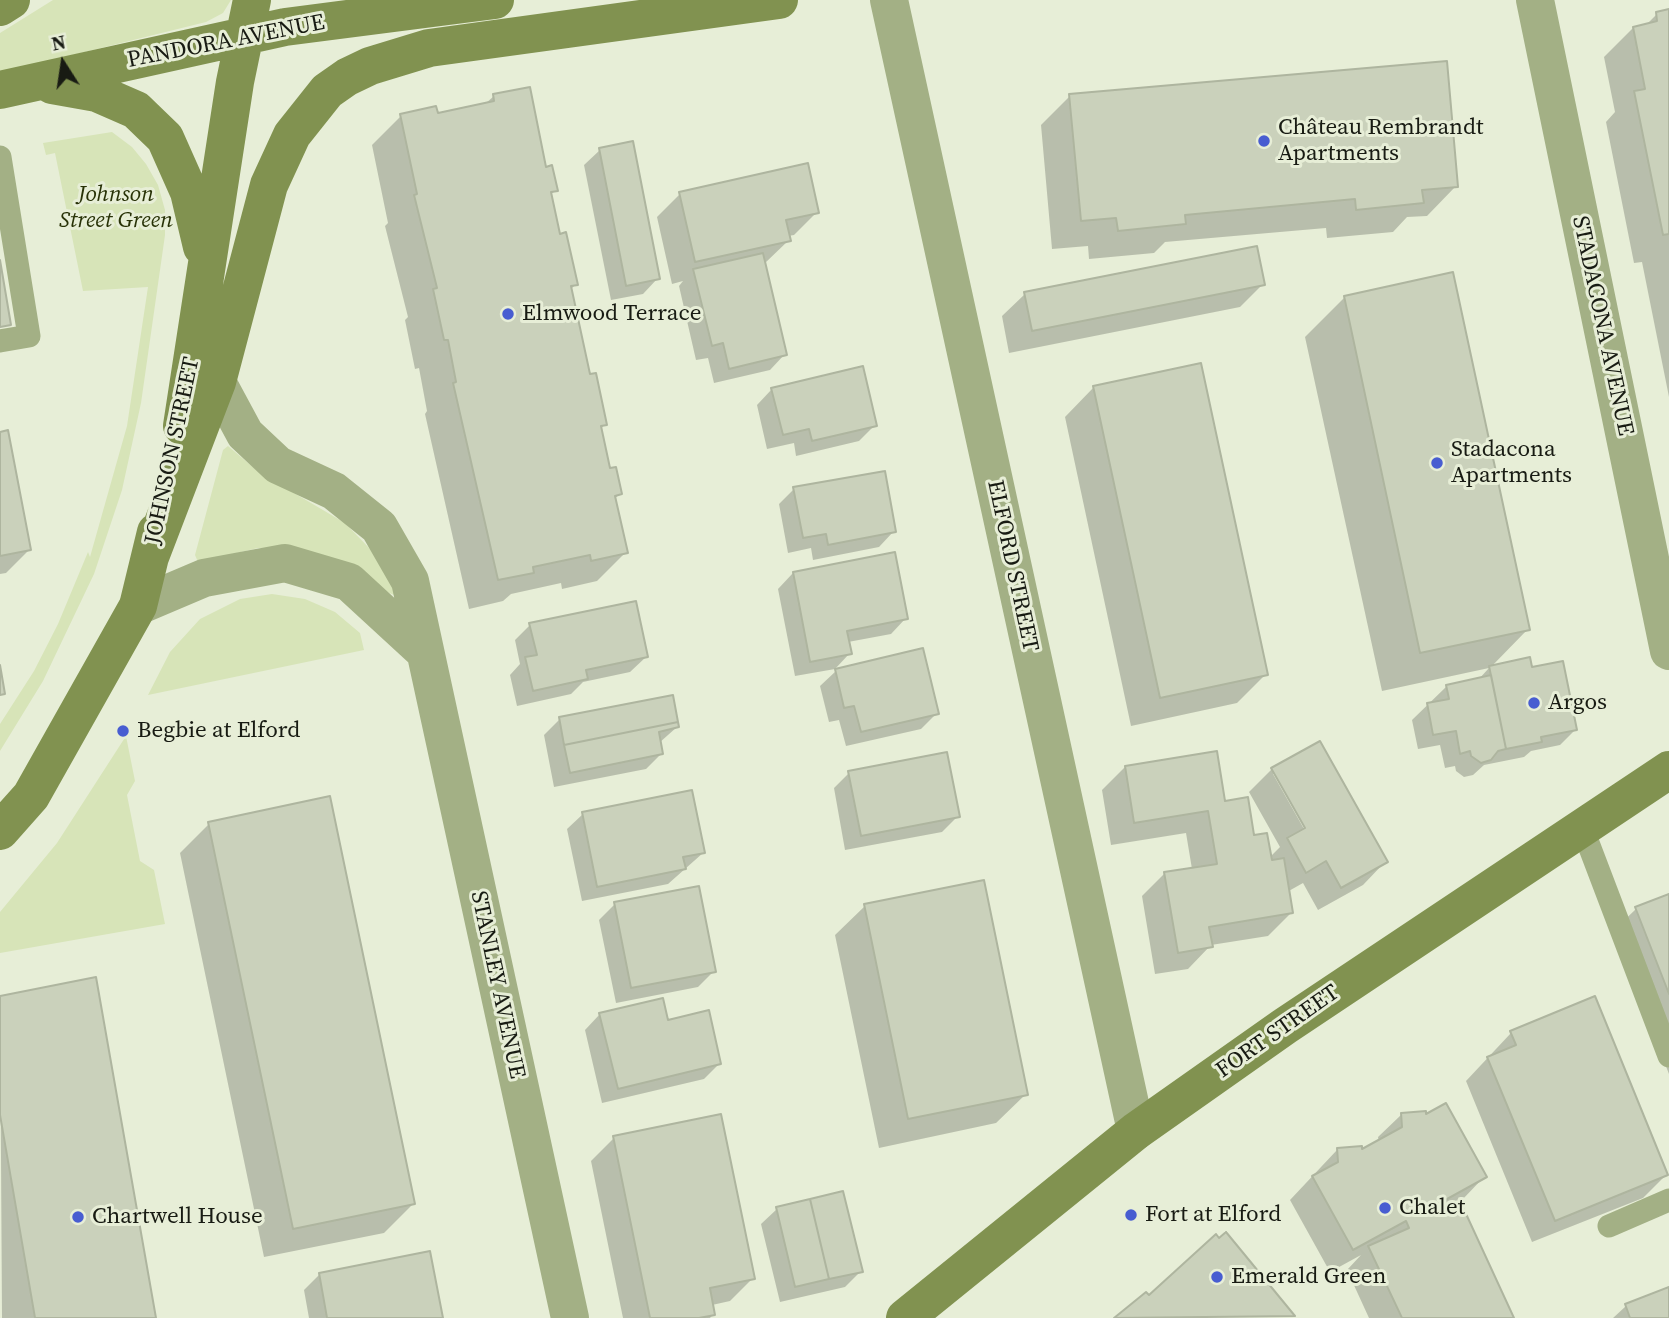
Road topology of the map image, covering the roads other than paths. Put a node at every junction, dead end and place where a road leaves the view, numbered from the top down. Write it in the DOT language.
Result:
graph roads {
  1 [pos="12,0"];
  2 [pos="495,0"];
  3 [pos="779,0"];
  4 [pos="889,0"];
  5 [pos="1535,0"];
  6 [pos="0,7"];
  7 [pos="248,17"];
  8 [pos="18,86"];
  9 [pos="0,157"];
  10 [pos="207,268"];
  11 [pos="0,341"];
  12 [pos="217,382"];
  13 [pos="150,557"];
  14 [pos="138,606"];
  15 [pos="424,652"];
  16 [pos="1669,652"];
  17 [pos="1669,770"];
  18 [pos="1582,827"];
  19 [pos="0,831"];
  20 [pos="1669,1056"];
  21 [pos="1136,1131"];
  22 [pos="1669,1200"];
  23 [pos="1609,1226"];
  24 [pos="570,1318"];
  25 [pos="905,1318"];
  1 -- 6 [label="main road"];
  2 -- 7 [label="main road, PANDORA AVENUE"];
  3 -- 12 [label="main road"];
  4 -- 21 [label="street, ELFORD STREET"];
  5 -- 16 [label="street, STADACONA AVENUE"];
  7 -- 8 [label="main road, PANDORA AVENUE"];
  7 -- 10 [label="main road, JOHNSON STREET"];
  8 -- 10 [label="main road"];
  9 -- 11 [label="lane"];
  10 -- 13 [label="main road, JOHNSON STREET"];
  12 -- 13 [label="main road"];
  12 -- 15 [label="street, STANLEY AVENUE"];
  13 -- 14 [label="main road, JOHNSON STREET"];
  14 -- 15 [label="street"];
  14 -- 19 [label="main road, JOHNSON STREET"];
  15 -- 24 [label="street, STANLEY AVENUE"];
  17 -- 18 [label="main road, FORT STREET"];
  18 -- 20 [label="lane"];
  18 -- 21 [label="main road, FORT STREET"];
  21 -- 25 [label="main road, FORT STREET"];
  22 -- 23 [label="lane"];
}
